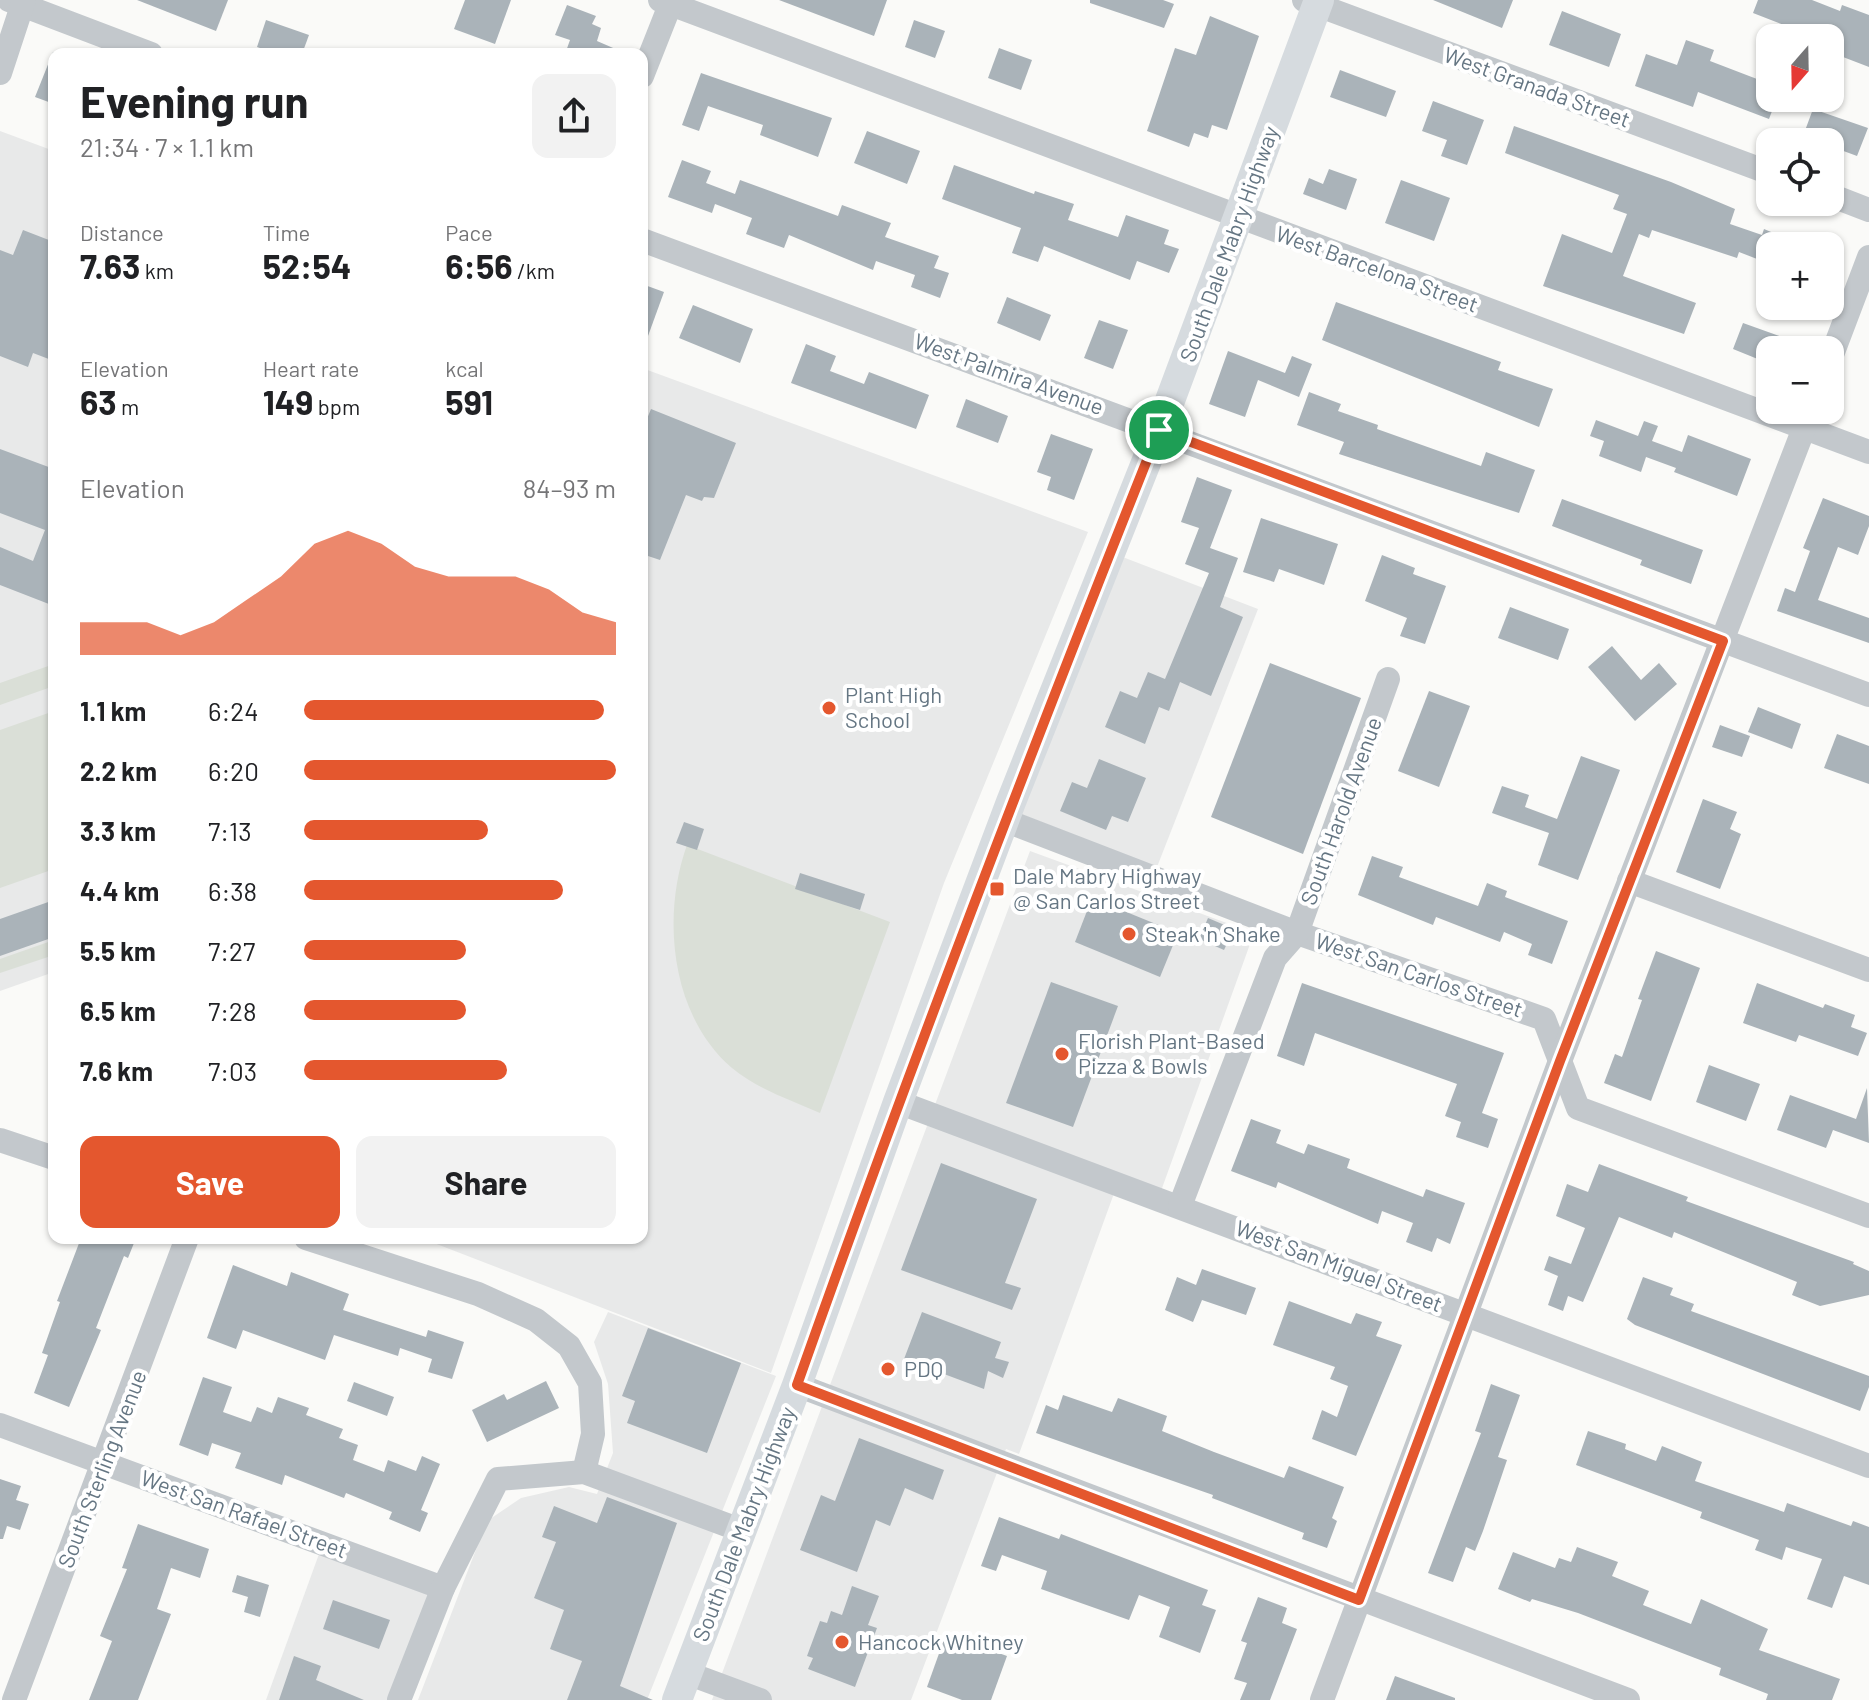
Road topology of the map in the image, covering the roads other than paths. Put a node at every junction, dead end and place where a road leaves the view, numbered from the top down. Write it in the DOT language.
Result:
graph roads {
  1 [pos="668,1"];
  2 [pos="19,2"];
  3 [pos="1314,2"];
  4 [pos="136,48"];
  5 [pos="648,59"];
  6 [pos="0,73"];
  7 [pos="1756,168"];
  8 [pos="1844,200"];
  9 [pos="1869,210"];
  10 [pos="1239,217"];
  11 [pos="648,242"];
  12 [pos="1869,257"];
  13 [pos="1839,336"];
  14 [pos="1756,401"];
  15 [pos="1806,424"];
  16 [pos="1817,424"];
  17 [pos="1159,430"];
  18 [pos="1869,452"];
  19 [pos="1723,641"];
  20 [pos="1388,679"];
  21 [pos="1869,695"];
  22 [pos="1004,820"];
  23 [pos="1629,881"];
  24 [pos="1297,933"];
  25 [pos="1869,970"];
  26 [pos="1560,1061"];
  27 [pos="898,1102"];
  28 [pos="0,1140"];
  29 [pos="48,1156"];
  30 [pos="1180,1206"];
  31 [pos="1869,1216"];
  32 [pos="185,1244"];
  33 [pos="324,1244"];
  34 [pos="1466,1313"];
  35 [pos="797,1385"];
  36 [pos="0,1425"];
  37 [pos="106,1463"];
  38 [pos="1869,1466"];
  39 [pos="584,1472"];
  40 [pos="743,1531"];
  41 [pos="443,1588"];
  42 [pos="1359,1600"];
  43 [pos="682,1687"];
  44 [pos="14,1700"];
  45 [pos="399,1700"];
  46 [pos="760,1700"];
  47 [pos="1322,1700"];
  48 [pos="1628,1700"];
  1 -- 5 [label="street"];
  1 -- 10 [label="street, West Barcelona Street"];
  2 -- 4 [label="street"];
  2 -- 6 [label="street"];
  3 -- 7 [label="street, West Granada Street"];
  3 -- 10 [label="main road, South Dale Mabry Highway"];
  8 -- 9 [label="street"];
  10 -- 14 [label="street, West Barcelona Street"];
  10 -- 17 [label="main road, South Dale Mabry Highway"];
  11 -- 17 [label="street, West Palmira Avenue"];
  12 -- 13 [label="street"];
  15 -- 19 [label="street"];
  16 -- 18 [label="street, West Barcelona Street"];
  17 -- 19 [label="street, West Palmira Avenue"];
  17 -- 22 [label="main road, South Dale Mabry Highway"];
  19 -- 21 [label="street, West Palmira Avenue"];
  19 -- 23 [label="street"];
  20 -- 24 [label="street, South Harold Avenue"];
  22 -- 24 [label="street, West San Carlos Street"];
  22 -- 27 [label="main road, South Dale Mabry Highway"];
  23 -- 25 [label="street"];
  23 -- 26 [label="street"];
  24 -- 26 [label="street, West San Carlos Street"];
  24 -- 30 [label="street, South Harold Avenue"];
  26 -- 31 [label="street, West San Carlos Street"];
  26 -- 34 [label="street"];
  27 -- 30 [label="street, West San Miguel Street"];
  27 -- 35 [label="main road, South Dale Mabry Highway"];
  28 -- 29 [label="street"];
  30 -- 34 [label="street, West San Miguel Street"];
  32 -- 37 [label="street, South Sterling Avenue"];
  33 -- 39 [label="street"];
  34 -- 38 [label="street, West San Miguel Street"];
  34 -- 42 [label="street"];
  35 -- 40 [label="main road, South Dale Mabry Highway"];
  35 -- 42 [label="street"];
  36 -- 37 [label="street, West San Rafael Street"];
  37 -- 41 [label="street, West San Rafael Street"];
  37 -- 44 [label="street, South Sterling Avenue"];
  39 -- 40 [label="street"];
  39 -- 41 [label="street"];
  40 -- 43 [label="main road, South Dale Mabry Highway"];
  41 -- 45 [label="street"];
  42 -- 47 [label="street"];
  42 -- 48 [label="street"];
  43 -- 46 [label="street"];
}
